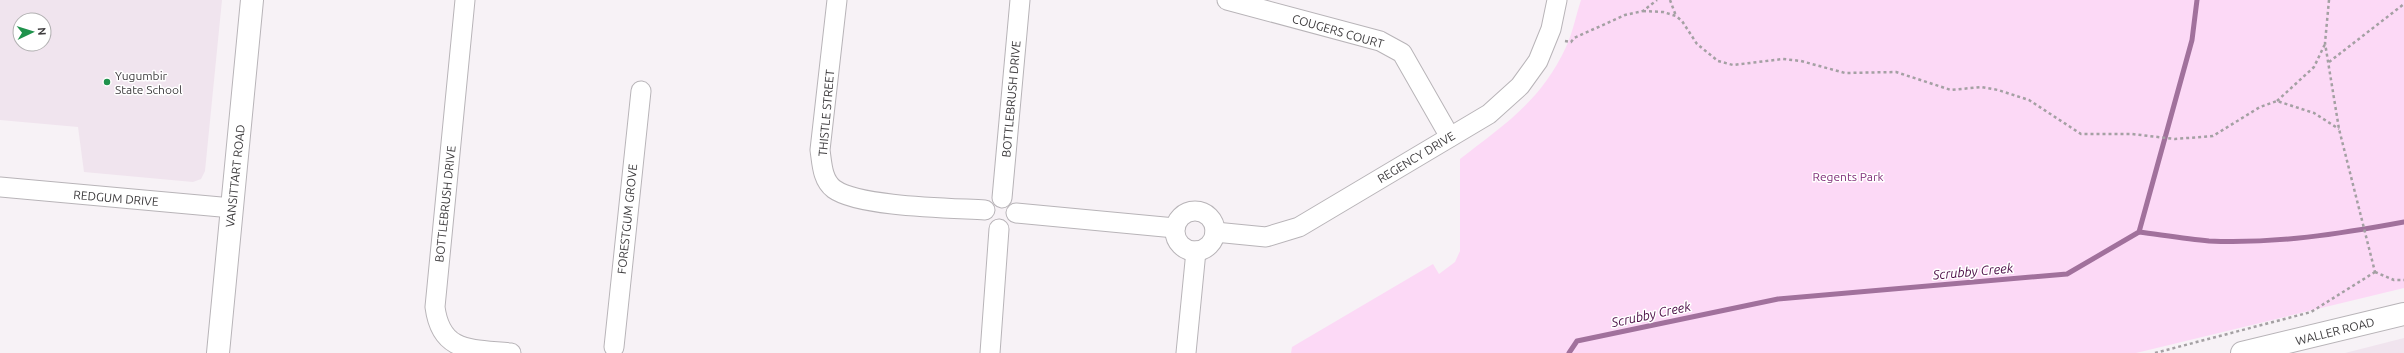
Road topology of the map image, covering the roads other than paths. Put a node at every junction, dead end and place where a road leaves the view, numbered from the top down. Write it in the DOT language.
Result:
graph roads {
  1 [pos="252,0"];
  2 [pos="465,0"];
  3 [pos="837,0"];
  4 [pos="1020,0"];
  5 [pos="1227,0"];
  6 [pos="1558,0"];
  7 [pos="641,91"];
  8 [pos="1450,137"];
  9 [pos="0,187"];
  10 [pos="1002,198"];
  11 [pos="232,208"];
  12 [pos="985,210"];
  13 [pos="1016,213"];
  14 [pos="1175,228"];
  15 [pos="999,229"];
  16 [pos="1215,232"];
  17 [pos="1196,251"];
  18 [pos="2404,314"];
  19 [pos="614,351"];
  20 [pos="218,353"];
  21 [pos="511,353"];
  22 [pos="990,353"];
  23 [pos="1186,353"];
  24 [pos="2242,353"];
  1 -- 11 [label="street, VANSITTART ROAD"];
  2 -- 21 [label="street, BOTTLEBRUSH DRIVE"];
  3 -- 12 [label="street, THISTLE STREET"];
  4 -- 10 [label="street, BOTTLEBRUSH DRIVE"];
  5 -- 8 [label="street, COUGERS COURT"];
  6 -- 8 [label="street, REGENCY DRIVE"];
  7 -- 19 [label="street, FORESTGUM GROVE"];
  8 -- 16 [label="street, REGENCY DRIVE"];
  9 -- 11 [label="street, REDGUM DRIVE"];
  10 -- 12 [label="street"];
  10 -- 13 [label="street"];
  11 -- 20 [label="street, VANSITTART ROAD"];
  12 -- 15 [label="street"];
  13 -- 14 [label="street"];
  13 -- 15 [label="street"];
  14 -- 16 [label="street"];
  14 -- 17 [label="street"];
  15 -- 22 [label="street"];
  16 -- 17 [label="street"];
  17 -- 23 [label="street"];
  18 -- 24 [label="street, WALLER ROAD"];
}
